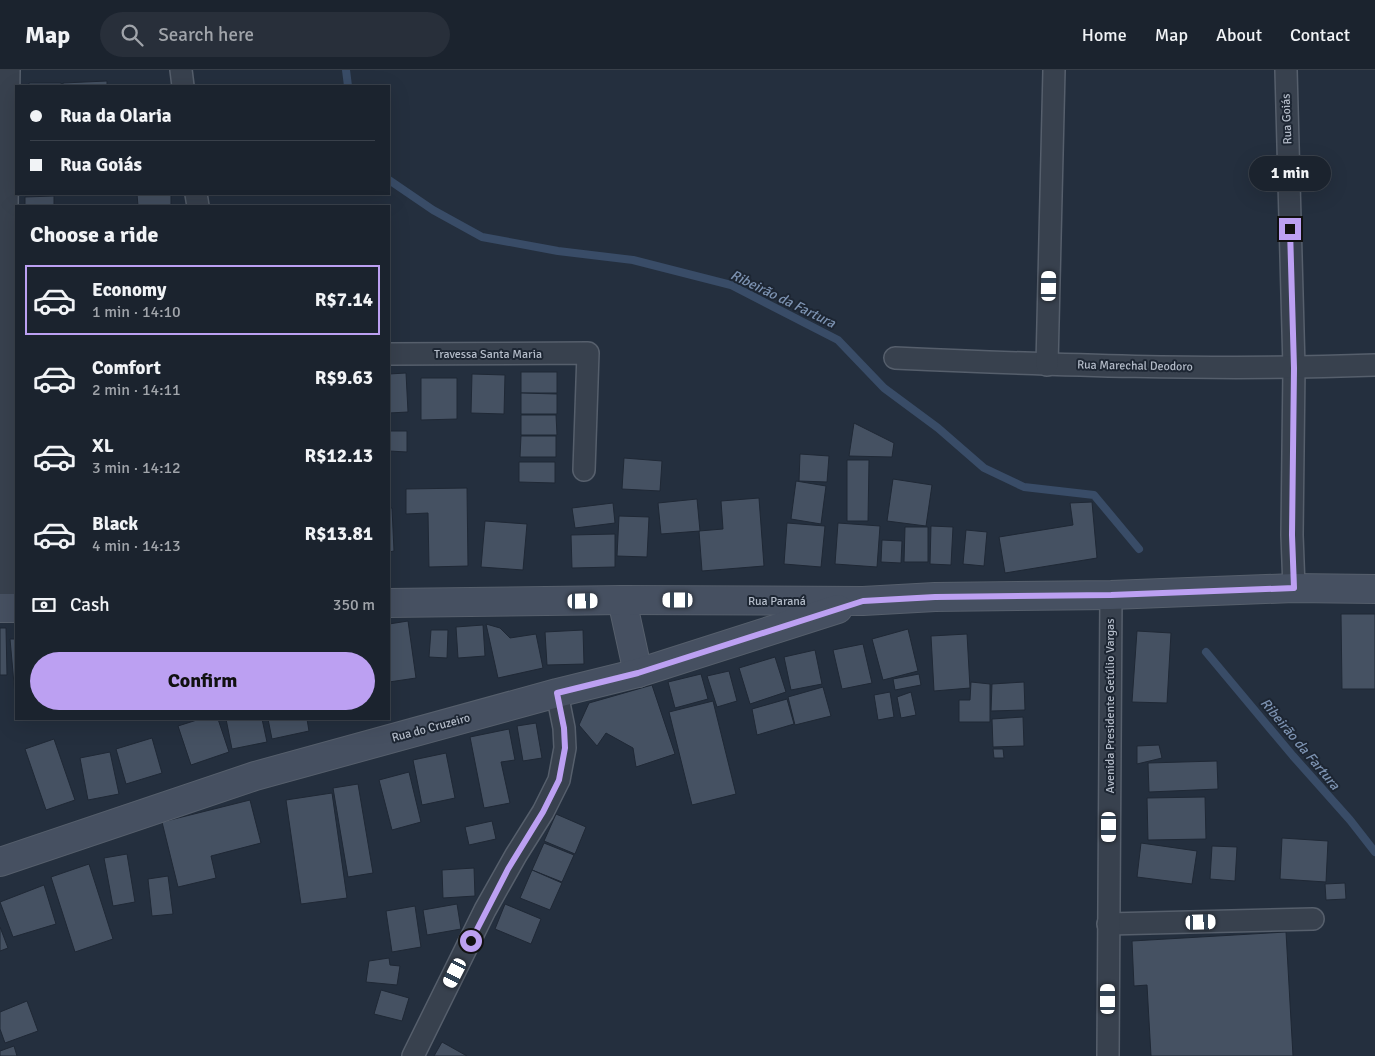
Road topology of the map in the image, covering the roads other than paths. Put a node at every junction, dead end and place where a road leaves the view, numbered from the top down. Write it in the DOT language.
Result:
graph roads {
  1 [pos="9,70"];
  2 [pos="181,70"];
  3 [pos="1054,70"];
  4 [pos="1286,70"];
  5 [pos="183,85"];
  6 [pos="7,343"];
  7 [pos="390,354"];
  8 [pos="895,358"];
  9 [pos="1047,365"];
  10 [pos="1375,365"];
  11 [pos="1294,368"];
  12 [pos="584,470"];
  13 [pos="1294,588"];
  14 [pos="1375,589"];
  15 [pos="1111,595"];
  16 [pos="622,600"];
  17 [pos="863,601"];
  18 [pos="390,603"];
  19 [pos="9,608"];
  20 [pos="638,673"];
  21 [pos="557,693"];
  22 [pos="0,862"];
  23 [pos="1313,919"];
  24 [pos="1108,924"];
  25 [pos="413,1056"];
  26 [pos="1108,1056"];
  1 -- 6 [label="street"];
  2 -- 5 [label="street"];
  3 -- 9 [label="street"];
  4 -- 11 [label="street, Rua Goiás"];
  6 -- 19 [label="street"];
  7 -- 12 [label="street, Travessa Santa Maria"];
  8 -- 9 [label="street, Rua Marechal Deodoro"];
  9 -- 11 [label="street, Rua Marechal Deodoro"];
  10 -- 11 [label="street, Rua Marechal Deodoro"];
  11 -- 13 [label="street, Rua Goiás"];
  13 -- 14 [label="street, Rua Paraná"];
  13 -- 15 [label="street, Rua Paraná"];
  15 -- 17 [label="street, Rua Paraná"];
  15 -- 24 [label="street, Avenida Presidente Getúlio Vargas"];
  16 -- 17 [label="street, Rua Paraná"];
  16 -- 18 [label="street, Rua Paraná"];
  16 -- 20 [label="street"];
  17 -- 20 [label="street, Rua do Cruzeiro"];
  20 -- 21 [label="street, Rua do Cruzeiro"];
  21 -- 22 [label="street, Rua do Cruzeiro"];
  21 -- 25 [label="street"];
  23 -- 24 [label="street"];
  24 -- 26 [label="street, Avenida Presidente Getúlio Vargas"];
}
